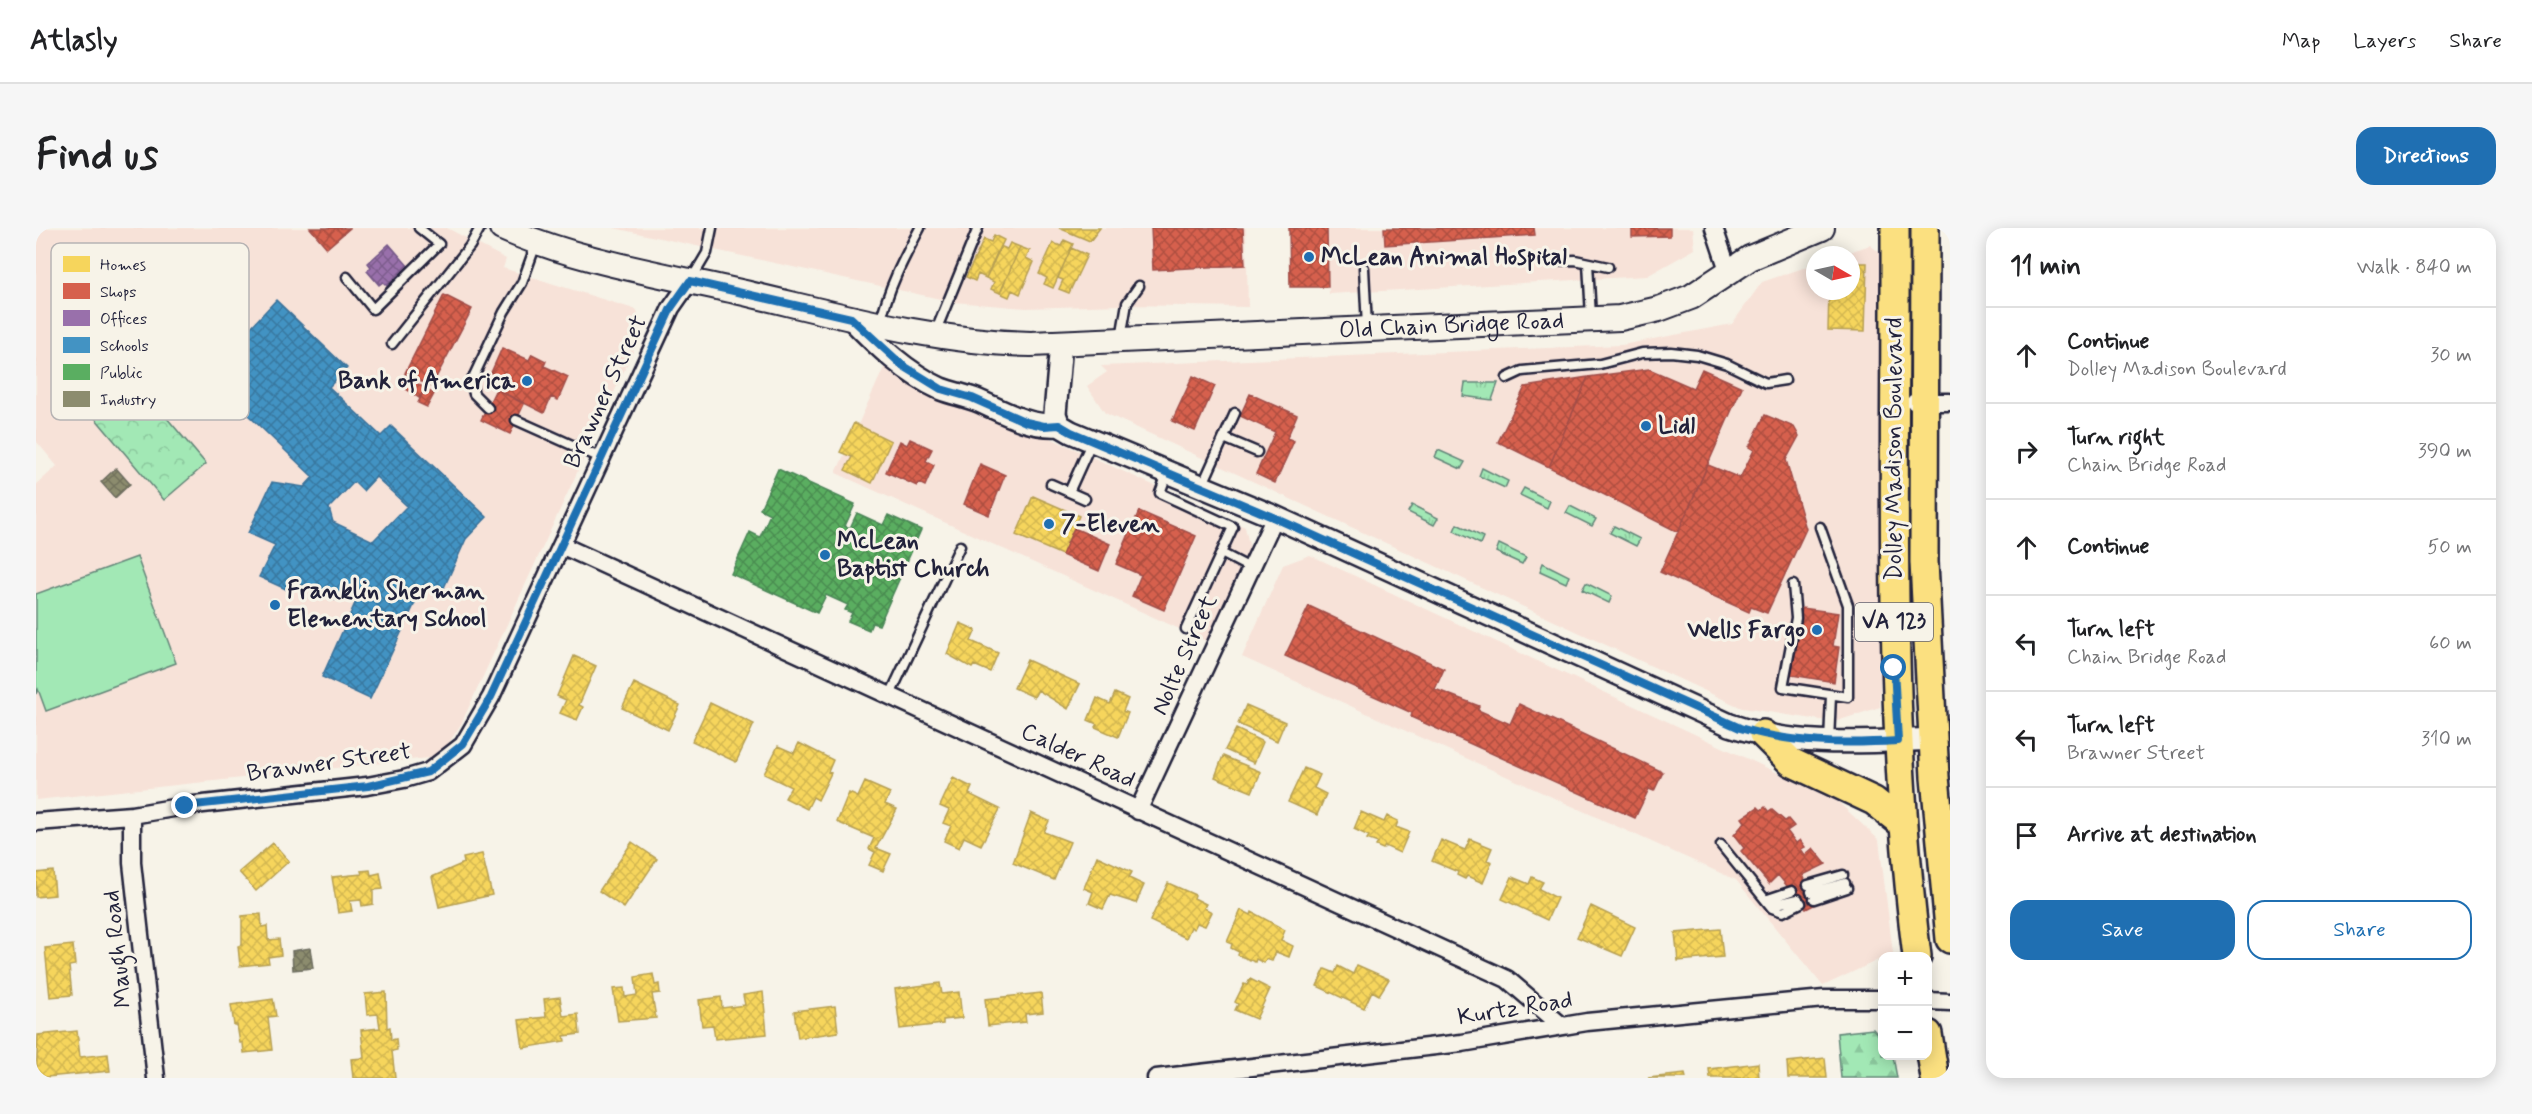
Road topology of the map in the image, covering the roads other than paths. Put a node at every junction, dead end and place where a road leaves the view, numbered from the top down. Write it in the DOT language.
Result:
graph roads {
  1 [pos="419,228"];
  2 [pos="480,228"];
  3 [pos="712,228"];
  4 [pos="920,228"];
  5 [pos="978,228"];
  6 [pos="1714,228"];
  7 [pos="1822,228"];
  8 [pos="1895,228"];
  9 [pos="1925,228"];
  10 [pos="431,232"];
  11 [pos="523,234"];
  12 [pos="1548,261"];
  13 [pos="1588,263"];
  14 [pos="1608,267"];
  15 [pos="1364,268"];
  16 [pos="1729,273"];
  17 [pos="347,277"];
  18 [pos="690,281"];
  19 [pos="1139,286"];
  20 [pos="851,318"];
  21 [pos="1591,321"];
  22 [pos="880,324"];
  23 [pos="1368,330"];
  24 [pos="934,335"];
  25 [pos="1121,340"];
  26 [pos="1061,343"];
  27 [pos="392,344"];
  28 [pos="1507,378"];
  29 [pos="1785,380"];
  30 [pos="1894,401"];
  31 [pos="1923,402"];
  32 [pos="1950,402"];
  33 [pos="488,408"];
  34 [pos="1235,412"];
  35 [pos="516,420"];
  36 [pos="1059,425"];
  37 [pos="1224,438"];
  38 [pos="1092,441"];
  39 [pos="1257,452"];
  40 [pos="601,458"];
  41 [pos="1167,473"];
  42 [pos="1051,484"];
  43 [pos="1201,487"];
  44 [pos="1069,492"];
  45 [pos="1085,499"];
  46 [pos="1275,518"];
  47 [pos="1820,527"];
  48 [pos="563,546"];
  49 [pos="960,546"];
  50 [pos="1221,554"];
  51 [pos="1250,568"];
  52 [pos="1793,585"];
  53 [pos="1186,629"];
  54 [pos="1831,694"];
  55 [pos="890,695"];
  56 [pos="1763,734"];
  57 [pos="1941,738"];
  58 [pos="1898,741"];
  59 [pos="1829,743"];
  60 [pos="1138,811"];
  61 [pos="132,815"];
  62 [pos="36,822"];
  63 [pos="1904,825"];
  64 [pos="1721,845"];
  65 [pos="1845,882"];
  66 [pos="1792,891"];
  67 [pos="1767,899"];
  68 [pos="1799,901"];
  69 [pos="1950,939"];
  70 [pos="1917,952"];
  71 [pos="1878,999"];
  72 [pos="1932,1001"];
  73 [pos="1950,1002"];
  74 [pos="1562,1026"];
  75 [pos="1932,1059"];
  76 [pos="156,1078"];
  77 [pos="1156,1078"];
  78 [pos="1935,1078"];
  1 -- 10 [label="lane"];
  2 -- 27 [label="lane"];
  3 -- 18 [label="lane"];
  4 -- 22 [label="lane"];
  5 -- 24 [label="lane"];
  6 -- 16 [label="street"];
  7 -- 16 [label="main road, Old Chain Bridge Road"];
  8 -- 30 [label="main road, Dolley Madison Boulevard / VA 123"];
  9 -- 31 [label="main road, Dolley Madison Boulevard / VA 123"];
  10 -- 17 [label="lane"];
  11 -- 18 [label="main road, Old Chain Bridge Road"];
  11 -- 33 [label="lane"];
  12 -- 13 [label="lane"];
  13 -- 14 [label="lane"];
  13 -- 21 [label="lane"];
  15 -- 23 [label="lane"];
  16 -- 21 [label="main road, Old Chain Bridge Road"];
  18 -- 20 [label="main road, Old Chain Bridge Road"];
  18 -- 40 [label="street, Brawner Street"];
  19 -- 25 [label="lane"];
  20 -- 22 [label="main road, Old Chain Bridge Road"];
  20 -- 36 [label="street"];
  21 -- 23 [label="main road, Old Chain Bridge Road"];
  22 -- 24 [label="main road, Old Chain Bridge Road"];
  23 -- 25 [label="main road, Old Chain Bridge Road"];
  24 -- 26 [label="main road, Old Chain Bridge Road"];
  25 -- 26 [label="main road, Old Chain Bridge Road"];
  26 -- 36 [label="street"];
  28 -- 29 [label="lane"];
  30 -- 31 [label="street"];
  30 -- 58 [label="main road, Dolley Madison Boulevard / VA 123"];
  31 -- 32 [label="street"];
  31 -- 57 [label="main road, Dolley Madison Boulevard / VA 123"];
  34 -- 37 [label="lane"];
  35 -- 40 [label="lane"];
  36 -- 38 [label="street"];
  37 -- 39 [label="lane"];
  37 -- 43 [label="lane"];
  38 -- 41 [label="street"];
  38 -- 44 [label="lane"];
  40 -- 48 [label="street, Brawner Street"];
  41 -- 43 [label="street"];
  41 -- 50 [label="lane"];
  42 -- 44 [label="lane"];
  43 -- 46 [label="street"];
  44 -- 45 [label="lane"];
  46 -- 51 [label="street, Nolte Street"];
  46 -- 56 [label="street"];
  47 -- 54 [label="lane"];
  48 -- 55 [label="street, Calder Road"];
  48 -- 61 [label="street, Brawner Street"];
  49 -- 55 [label="lane"];
  50 -- 51 [label="lane"];
  50 -- 53 [label="lane"];
  51 -- 60 [label="street, Nolte Street"];
  52 -- 54 [label="lane"];
  54 -- 59 [label="lane"];
  55 -- 60 [label="street, Calder Road"];
  56 -- 59 [label="street"];
  56 -- 63 [label="main road"];
  57 -- 58 [label="street"];
  57 -- 69 [label="main road, Dolley Madison Boulevard / VA 123"];
  58 -- 59 [label="street"];
  58 -- 63 [label="main road, Dolley Madison Boulevard / VA 123"];
  60 -- 74 [label="street, Calder Road"];
  61 -- 62 [label="street, Brawner Street"];
  61 -- 76 [label="street, Maugh Road"];
  63 -- 70 [label="main road, Dolley Madison Boulevard / VA 123"];
  64 -- 67 [label="lane"];
  65 -- 65 [label="lane"];
  66 -- 67 [label="lane"];
  67 -- 68 [label="lane"];
  71 -- 74 [label="street, Kurtz Road"];
  72 -- 73 [label="street"];
  74 -- 77 [label="street, Kurtz Road"];
  75 -- 78 [label="main road"];
}
